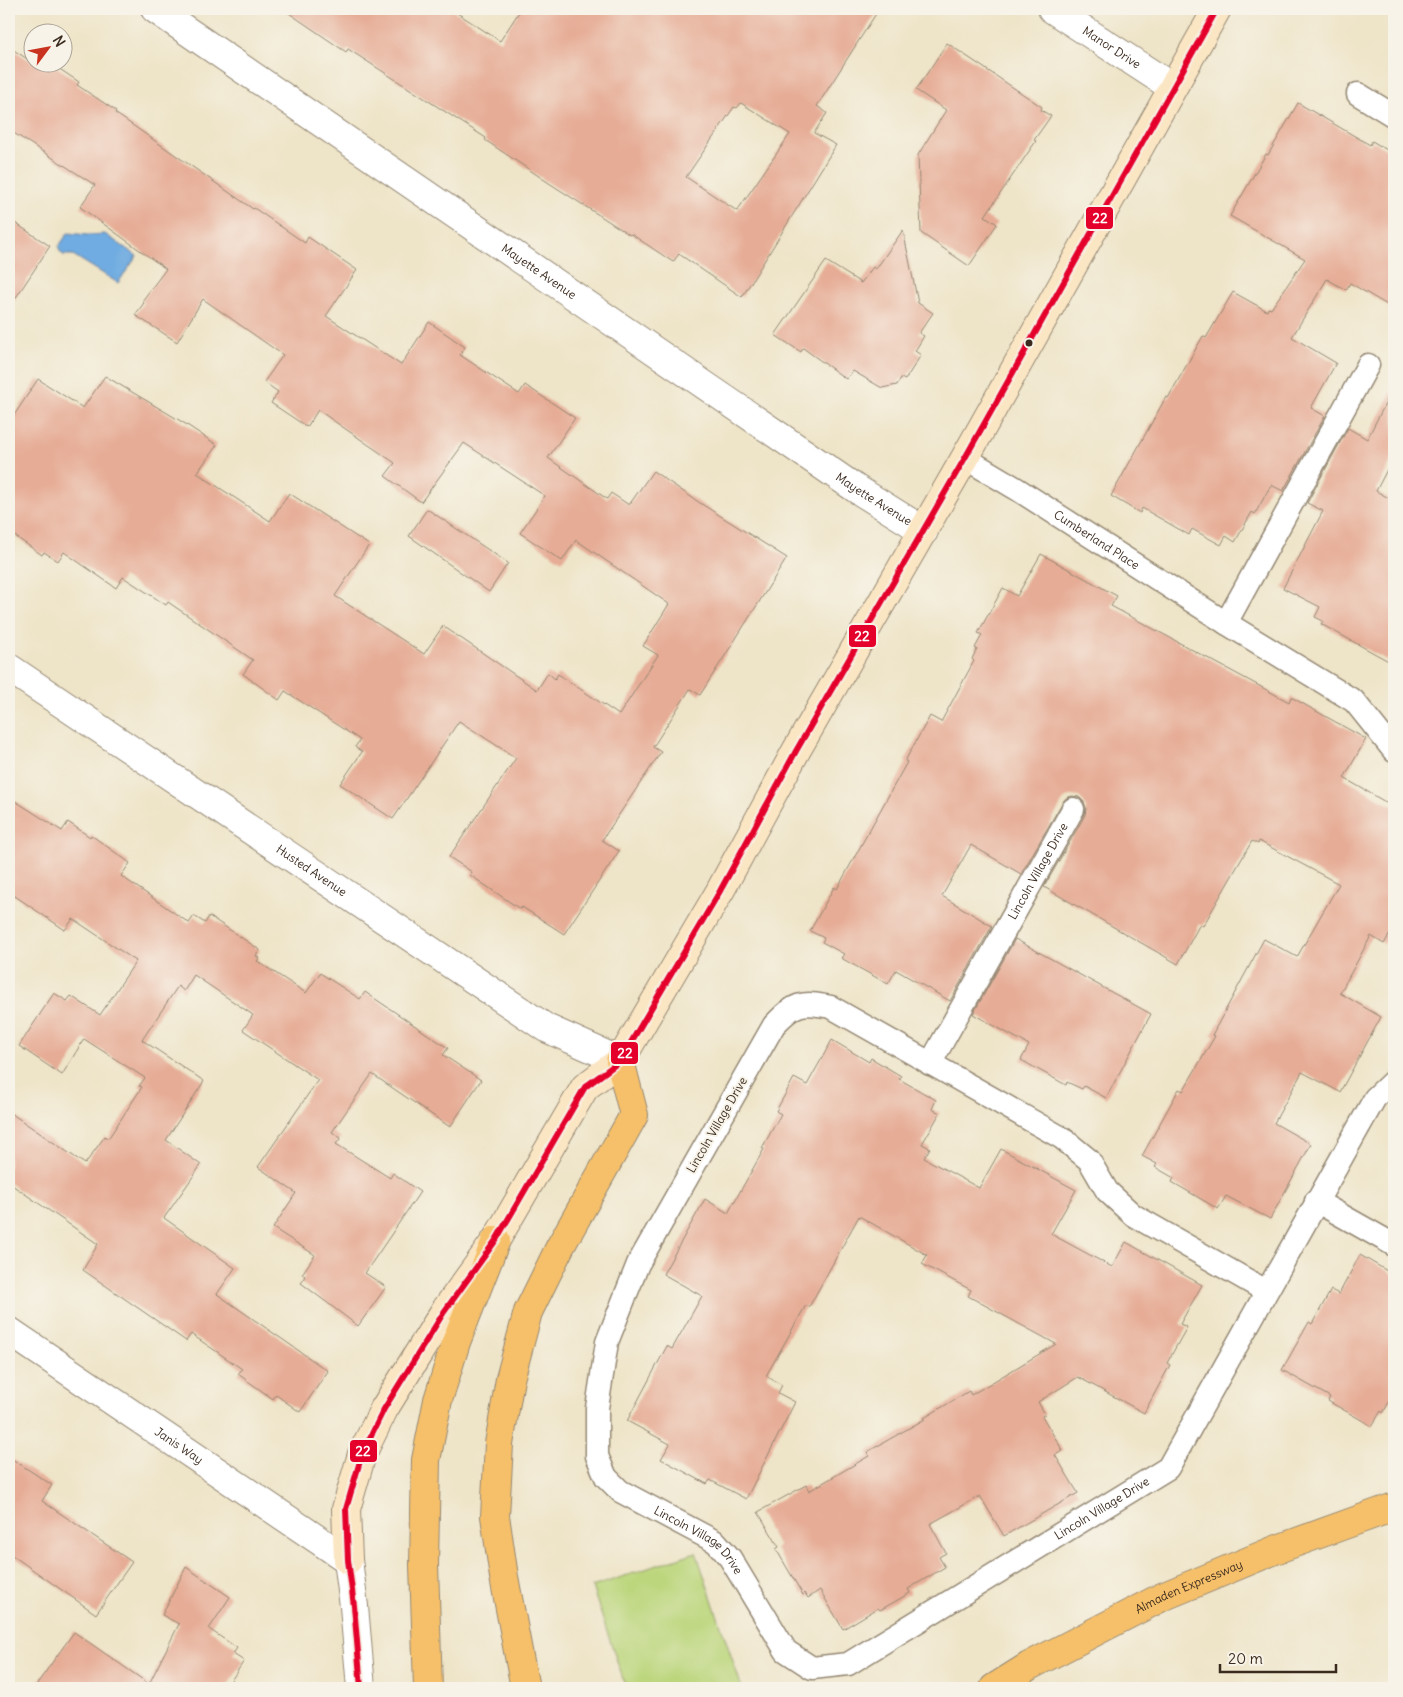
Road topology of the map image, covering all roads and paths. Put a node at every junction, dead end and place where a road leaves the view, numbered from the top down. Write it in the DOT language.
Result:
graph roads {
  1 [pos="155,9"];
  2 [pos="1052,9"];
  3 [pos="1217,9"];
  4 [pos="1172,87"];
  5 [pos="1358,94"];
  6 [pos="1394,116"];
  7 [pos="1368,365"];
  8 [pos="965,458"];
  9 [pos="924,532"];
  10 [pos="1226,623"];
  11 [pos="9,668"];
  12 [pos="1394,751"];
  13 [pos="1073,809"];
  14 [pos="620,1061"];
  15 [pos="930,1064"];
  16 [pos="1394,1080"];
  17 [pos="1316,1201"];
  18 [pos="496,1240"];
  19 [pos="1394,1245"];
  20 [pos="1266,1291"];
  21 [pos="9,1331"];
  22 [pos="1394,1508"];
  23 [pos="348,1560"];
  24 [pos="361,1688"];
  25 [pos="428,1688"];
  26 [pos="525,1688"];
  27 [pos="994,1688"];
  1 -- 9 [label="street, Mayette Avenue"];
  2 -- 4 [label="street, Manor Drive"];
  3 -- 4 [label="main road"];
  4 -- 8 [label="main road"];
  5 -- 6 [label="lane"];
  7 -- 10 [label="lane"];
  8 -- 9 [label="main road"];
  8 -- 10 [label="lane, Cumberland Place"];
  9 -- 14 [label="main road"];
  10 -- 12 [label="lane, Cumberland Place"];
  11 -- 14 [label="street, Husted Avenue"];
  13 -- 15 [label="lane, Lincoln Village Drive"];
  14 -- 18 [label="main road"];
  14 -- 26 [label="main road"];
  15 -- 20 [label="lane, Lincoln Village Drive"];
  15 -- 20 [label="lane, Lincoln Village Drive"];
  16 -- 17 [label="lane, Lincoln Village Drive"];
  17 -- 19 [label="lane"];
  17 -- 20 [label="lane, Lincoln Village Drive"];
  18 -- 23 [label="main road"];
  18 -- 25 [label="main road"];
  21 -- 23 [label="street, Janis Way"];
  22 -- 27 [label="main road, Almaden Expressway"];
  23 -- 24 [label="street"];
}
